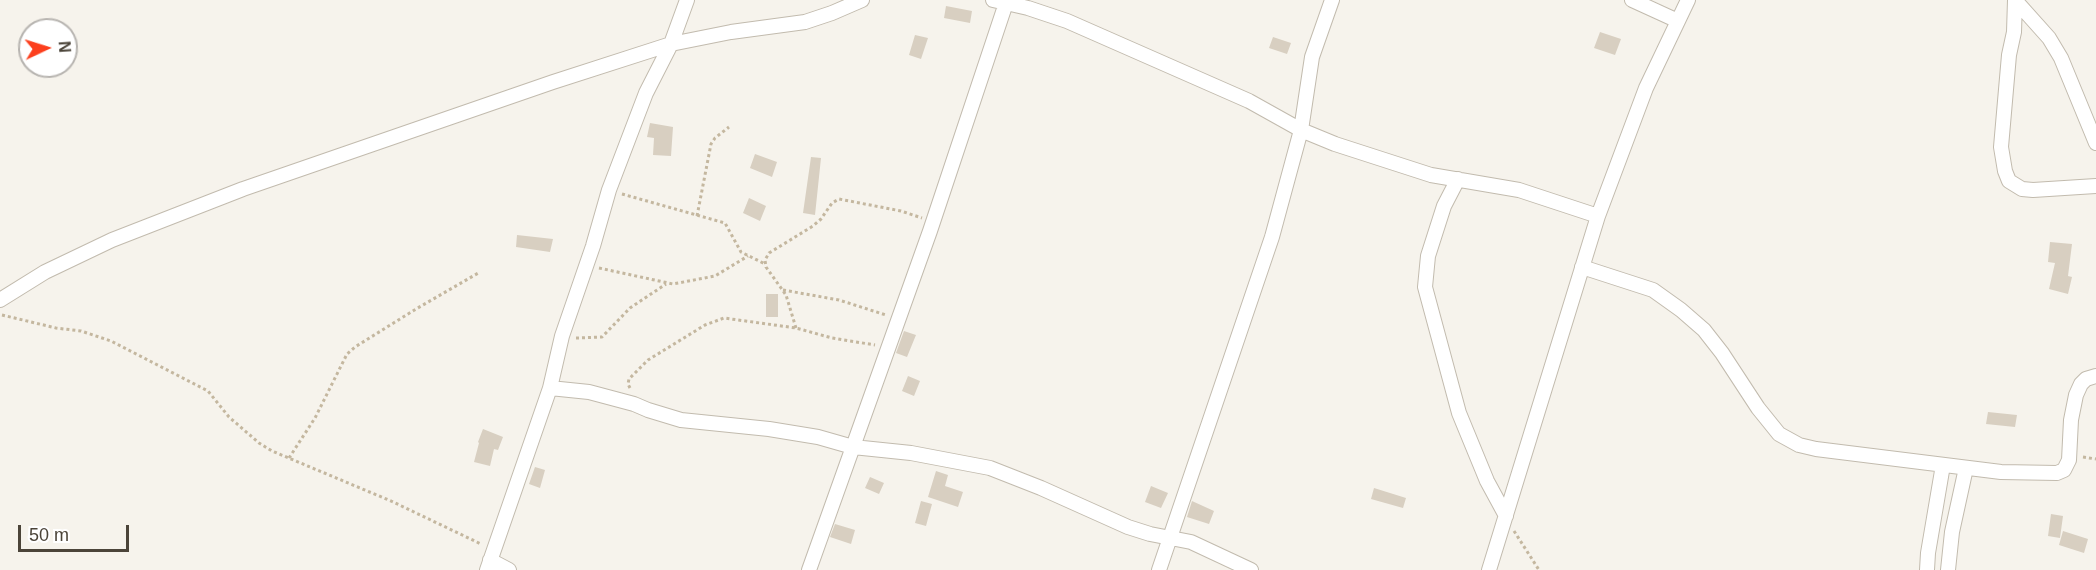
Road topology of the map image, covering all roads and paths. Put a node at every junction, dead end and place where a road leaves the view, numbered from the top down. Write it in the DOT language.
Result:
graph roads {
  1 [pos="687,0"];
  2 [pos="862,0"];
  3 [pos="1332,0"];
  4 [pos="1632,0"];
  5 [pos="1688,0"];
  6 [pos="2015,0"];
  7 [pos="1002,1"];
  8 [pos="1678,21"];
  9 [pos="671,44"];
  10 [pos="729,127"];
  11 [pos="1301,130"];
  12 [pos="2096,143"];
  13 [pos="1458,179"];
  14 [pos="2096,186"];
  15 [pos="609,190"];
  16 [pos="697,216"];
  17 [pos="1599,216"];
  18 [pos="933,222"];
  19 [pos="748,256"];
  20 [pos="587,264"];
  21 [pos="765,264"];
  22 [pos="1582,267"];
  23 [pos="480,272"];
  24 [pos="666,284"];
  25 [pos="783,290"];
  26 [pos="0,300"];
  27 [pos="0,314"];
  28 [pos="899,319"];
  29 [pos="796,327"];
  30 [pos="562,336"];
  31 [pos="889,347"];
  32 [pos="2096,376"];
  33 [pos="550,388"];
  34 [pos="638,406"];
  35 [pos="853,447"];
  36 [pos="289,458"];
  37 [pos="1943,465"];
  38 [pos="1966,468"];
  39 [pos="1506,516"];
  40 [pos="1172,537"];
  41 [pos="490,560"];
  42 [pos="509,570"];
  43 [pos="809,570"];
  44 [pos="1160,570"];
  45 [pos="1251,570"];
  46 [pos="1489,570"];
  47 [pos="1539,570"];
  48 [pos="1927,570"];
  49 [pos="1948,570"];
  1 -- 9 [label="street"];
  2 -- 9 [label="street"];
  3 -- 11 [label="street"];
  4 -- 8 [label="street"];
  5 -- 8 [label="street"];
  6 -- 12 [label="street"];
  6 -- 14 [label="street"];
  7 -- 11 [label="street"];
  7 -- 18 [label="street"];
  8 -- 17 [label="street"];
  9 -- 15 [label="street"];
  9 -- 26 [label="street"];
  10 -- 16 [label="path"];
  11 -- 13 [label="street"];
  11 -- 40 [label="street"];
  13 -- 17 [label="street"];
  13 -- 39 [label="street"];
  15 -- 16 [label="path"];
  15 -- 20 [label="street"];
  16 -- 19 [label="path"];
  17 -- 22 [label="street"];
  18 -- 21 [label="path"];
  18 -- 28 [label="street"];
  19 -- 21 [label="path"];
  19 -- 24 [label="path"];
  20 -- 24 [label="path"];
  20 -- 30 [label="street"];
  21 -- 25 [label="path"];
  22 -- 37 [label="street"];
  22 -- 39 [label="street"];
  23 -- 36 [label="path"];
  24 -- 30 [label="path"];
  25 -- 28 [label="path"];
  25 -- 29 [label="path"];
  27 -- 36 [label="path"];
  28 -- 31 [label="street"];
  29 -- 31 [label="path"];
  29 -- 34 [label="path"];
  30 -- 33 [label="street"];
  31 -- 35 [label="street"];
  32 -- 38 [label="street"];
  33 -- 34 [label="street"];
  33 -- 41 [label="street"];
  34 -- 35 [label="street"];
  35 -- 40 [label="street"];
  35 -- 43 [label="street"];
  36 -- 41 [label="path"];
  37 -- 38 [label="street"];
  37 -- 48 [label="street"];
  38 -- 49 [label="street"];
  39 -- 46 [label="street"];
  39 -- 47 [label="path"];
  40 -- 44 [label="street"];
  40 -- 45 [label="street"];
  41 -- 42 [label="street"];
}
